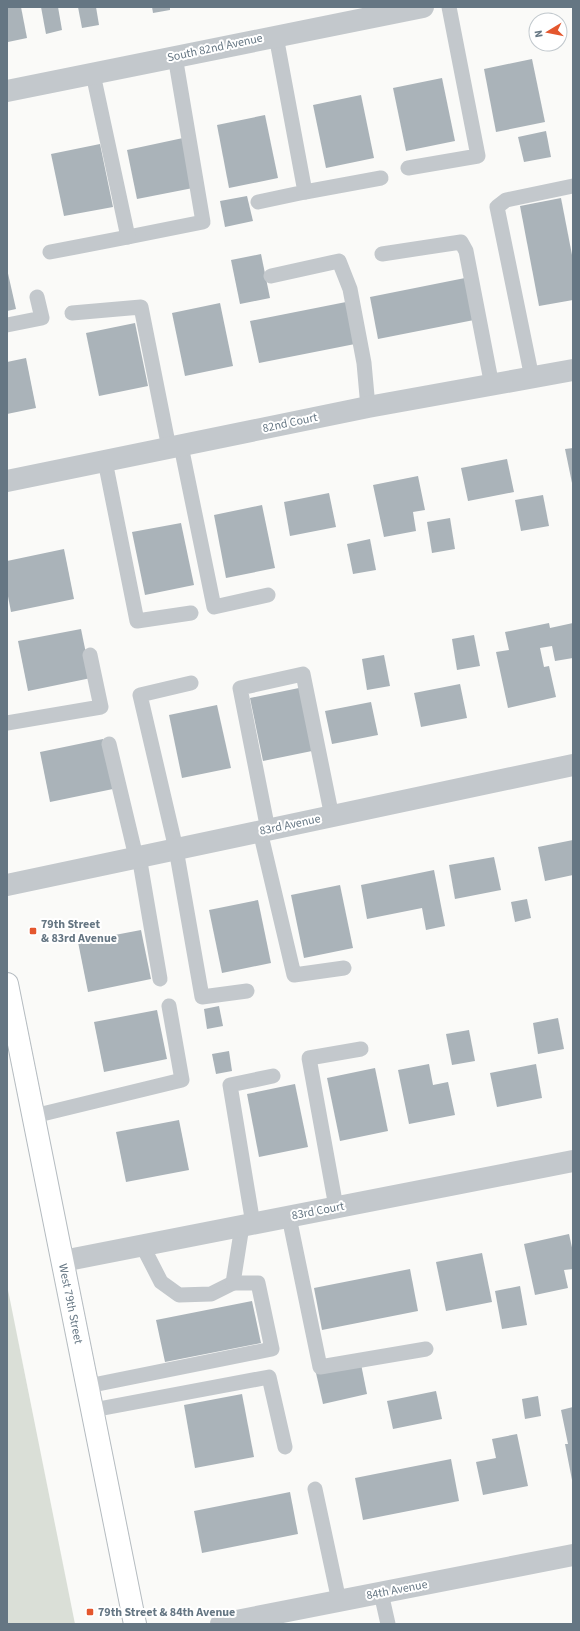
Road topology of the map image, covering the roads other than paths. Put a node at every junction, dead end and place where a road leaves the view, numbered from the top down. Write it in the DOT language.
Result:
graph roads {
  1 [pos="423,7"];
  2 [pos="449,7"];
  3 [pos="276,36"];
  4 [pos="175,56"];
  5 [pos="93,74"];
  6 [pos="7,91"];
  7 [pos="408,168"];
  8 [pos="381,178"];
  9 [pos="573,186"];
  10 [pos="305,192"];
  11 [pos="258,202"];
  12 [pos="128,237"];
  13 [pos="50,252"];
  14 [pos="382,254"];
  15 [pos="271,276"];
  16 [pos="37,297"];
  17 [pos="72,313"];
  18 [pos="7,325"];
  19 [pos="573,370"];
  20 [pos="532,378"];
  21 [pos="492,386"];
  22 [pos="368,407"];
  23 [pos="175,447"];
  24 [pos="105,461"];
  25 [pos="7,481"];
  26 [pos="268,595"];
  27 [pos="191,613"];
  28 [pos="90,655"];
  29 [pos="191,683"];
  30 [pos="7,723"];
  31 [pos="109,744"];
  32 [pos="573,765"];
  33 [pos="332,817"];
  34 [pos="264,831"];
  35 [pos="176,849"];
  36 [pos="137,857"];
  37 [pos="7,885"];
  38 [pos="344,968"];
  39 [pos="160,980"];
  40 [pos="7,984"];
  41 [pos="247,991"];
  42 [pos="169,1006"];
  43 [pos="361,1049"];
  44 [pos="273,1076"];
  45 [pos="34,1116"];
  46 [pos="573,1161"];
  47 [pos="336,1207"];
  48 [pos="289,1217"];
  49 [pos="247,1225"];
  50 [pos="142,1245"];
  51 [pos="63,1261"];
  52 [pos="233,1283"];
  53 [pos="426,1349"];
  54 [pos="88,1386"];
  55 [pos="93,1410"];
  56 [pos="285,1447"];
  57 [pos="315,1489"];
  58 [pos="573,1555"];
  59 [pos="381,1593"];
  60 [pos="339,1601"];
  61 [pos="135,1624"];
  62 [pos="221,1624"];
  63 [pos="388,1624"];
  1 -- 3 [label="street, South 82nd Avenue"];
  2 -- 7 [label="lane"];
  3 -- 4 [label="street, South 82nd Avenue"];
  3 -- 10 [label="lane"];
  4 -- 5 [label="street, South 82nd Avenue"];
  4 -- 12 [label="lane"];
  5 -- 6 [label="street, South 82nd Avenue"];
  5 -- 12 [label="lane"];
  8 -- 10 [label="lane"];
  9 -- 20 [label="lane"];
  10 -- 11 [label="lane"];
  12 -- 13 [label="lane"];
  14 -- 21 [label="lane"];
  15 -- 22 [label="lane"];
  16 -- 18 [label="lane"];
  17 -- 23 [label="lane"];
  19 -- 20 [label="street, 82nd Court"];
  20 -- 21 [label="street, 82nd Court"];
  21 -- 22 [label="street, 82nd Court"];
  22 -- 23 [label="street, 82nd Court"];
  23 -- 24 [label="street, 82nd Court"];
  23 -- 26 [label="lane"];
  24 -- 25 [label="street, 82nd Court"];
  24 -- 27 [label="lane"];
  28 -- 30 [label="lane"];
  29 -- 35 [label="lane"];
  31 -- 36 [label="lane"];
  32 -- 33 [label="street, 83rd Avenue"];
  33 -- 34 [label="street, 83rd Avenue"];
  33 -- 34 [label="lane"];
  34 -- 35 [label="street, 83rd Avenue"];
  34 -- 38 [label="lane"];
  35 -- 36 [label="street, 83rd Avenue"];
  35 -- 41 [label="lane"];
  36 -- 37 [label="street, 83rd Avenue"];
  36 -- 39 [label="lane"];
  40 -- 45 [label="main road, West 79th Street"];
  42 -- 45 [label="lane"];
  43 -- 47 [label="lane"];
  44 -- 49 [label="lane"];
  45 -- 51 [label="main road, West 79th Street"];
  46 -- 47 [label="street, 83rd Court"];
  47 -- 48 [label="street, 83rd Court"];
  48 -- 49 [label="street, 83rd Court"];
  48 -- 53 [label="lane"];
  49 -- 50 [label="street, 83rd Court"];
  49 -- 52 [label="lane"];
  50 -- 51 [label="street, 83rd Court"];
  50 -- 52 [label="lane"];
  51 -- 54 [label="main road, West 79th Street"];
  52 -- 54 [label="lane"];
  54 -- 55 [label="main road, West 79th Street"];
  55 -- 56 [label="lane"];
  55 -- 61 [label="main road, West 79th Street"];
  57 -- 60 [label="lane"];
  58 -- 59 [label="street, 84th Avenue"];
  59 -- 60 [label="street, 84th Avenue"];
  59 -- 63 [label="lane"];
  60 -- 62 [label="street, 84th Avenue"];
}
